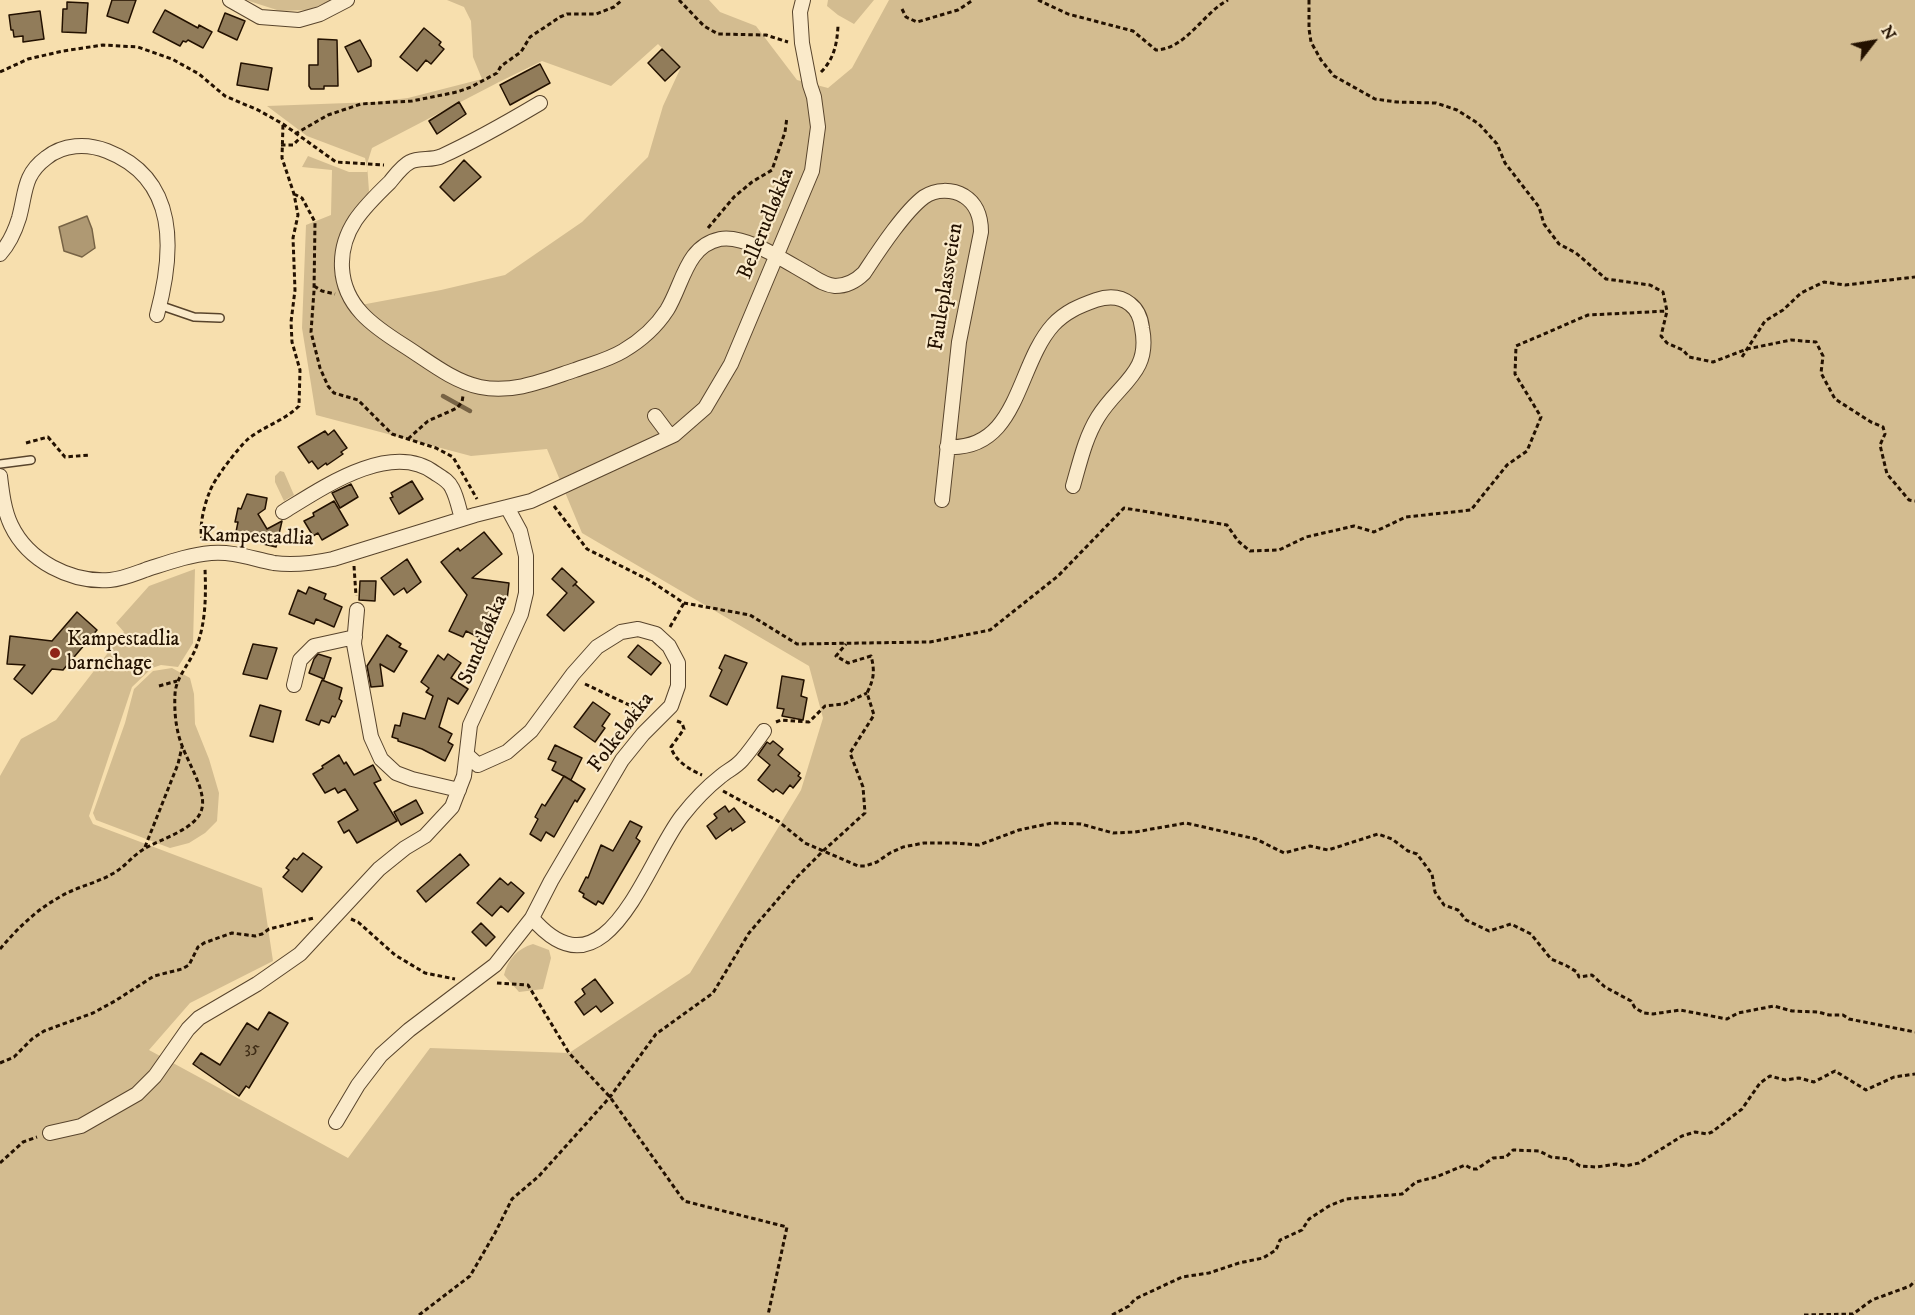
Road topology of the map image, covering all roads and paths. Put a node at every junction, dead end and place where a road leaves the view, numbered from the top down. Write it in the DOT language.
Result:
graph roads {
  1 [pos="230,0"];
  2 [pos="347,0"];
  3 [pos="622,0"];
  4 [pos="680,0"];
  5 [pos="803,0"];
  6 [pos="973,0"];
  7 [pos="1038,0"];
  8 [pos="1228,0"];
  9 [pos="1309,0"];
  10 [pos="902,9"];
  11 [pos="838,26"];
  12 [pos="802,43"];
  13 [pos="0,72"];
  14 [pos="810,85"];
  15 [pos="540,103"];
  16 [pos="787,117"];
  17 [pos="283,124"];
  18 [pos="295,134"];
  19 [pos="300,138"];
  20 [pos="281,145"];
  21 [pos="410,162"];
  22 [pos="294,194"];
  23 [pos="702,247"];
  24 [pos="0,254"];
  25 [pos="776,257"];
  26 [pos="1915,277"];
  27 [pos="158,310"];
  28 [pos="1667,310"];
  29 [pos="220,318"];
  30 [pos="1747,349"];
  31 [pos="1742,357"];
  32 [pos="464,382"];
  33 [pos="655,416"];
  34 [pos="670,436"];
  35 [pos="408,439"];
  36 [pos="26,443"];
  37 [pos="947,447"];
  38 [pos="90,455"];
  39 [pos="30,460"];
  40 [pos="0,464"];
  41 [pos="0,476"];
  42 [pos="1073,486"];
  43 [pos="942,500"];
  44 [pos="531,501"];
  45 [pos="1915,501"];
  46 [pos="507,507"];
  47 [pos="283,512"];
  48 [pos="482,513"];
  49 [pos="462,519"];
  50 [pos="353,553"];
  51 [pos="204,554"];
  52 [pos="684,603"];
  53 [pos="357,610"];
  54 [pos="355,637"];
  55 [pos="662,640"];
  56 [pos="848,643"];
  57 [pos="569,680"];
  58 [pos="177,681"];
  59 [pos="294,685"];
  60 [pos="159,687"];
  61 [pos="867,693"];
  62 [pos="658,720"];
  63 [pos="764,731"];
  64 [pos="182,747"];
  65 [pos="467,755"];
  66 [pos="714,783"];
  67 [pos="459,790"];
  68 [pos="144,849"];
  69 [pos="823,851"];
  70 [pos="337,912"];
  71 [pos="532,918"];
  72 [pos="0,949"];
  73 [pos="472,981"];
  74 [pos="1915,1032"];
  75 [pos="0,1064"];
  76 [pos="1915,1074"];
  77 [pos="610,1097"];
  78 [pos="336,1122"];
  79 [pos="50,1133"];
  80 [pos="0,1163"];
  81 [pos="1915,1281"];
  82 [pos="419,1315"];
  83 [pos="768,1315"];
  84 [pos="1112,1315"];
  85 [pos="1804,1315"];
  1 -- 2 [label="street"];
  3 -- 18 [label="path"];
  4 -- 12 [label="path"];
  5 -- 12 [label="street, Bellerudløkka"];
  6 -- 10 [label="path"];
  7 -- 8 [label="path"];
  9 -- 28 [label="path"];
  11 -- 14 [label="path"];
  12 -- 14 [label="street, Bellerudløkka"];
  13 -- 17 [label="path"];
  14 -- 25 [label="street, Bellerudløkka"];
  15 -- 21 [label="street"];
  16 -- 23 [label="path"];
  17 -- 18 [label="path"];
  17 -- 20 [label="path"];
  18 -- 19 [label="path"];
  19 -- 20 [label="path"];
  19 -- 21 [label="path"];
  20 -- 22 [label="path"];
  21 -- 32 [label="street"];
  22 -- 35 [label="path"];
  22 -- 51 [label="path"];
  23 -- 25 [label="street, Fauleplassveien"];
  23 -- 32 [label="street"];
  24 -- 27 [label="street"];
  25 -- 34 [label="street, Bellerudløkka"];
  25 -- 37 [label="street, Fauleplassveien"];
  26 -- 30 [label="path"];
  27 -- 29 [label="lane"];
  28 -- 30 [label="path"];
  28 -- 56 [label="path"];
  30 -- 31 [label="path"];
  30 -- 45 [label="path"];
  32 -- 35 [label="path"];
  33 -- 34 [label="street"];
  34 -- 44 [label="street, Bellerudløkka"];
  35 -- 48 [label="path"];
  36 -- 38 [label="path"];
  37 -- 42 [label="street"];
  37 -- 43 [label="street, Fauleplassveien"];
  39 -- 40 [label="lane"];
  41 -- 51 [label="street, Kampestadlia"];
  44 -- 46 [label="street, Kampestadlia"];
  44 -- 52 [label="path"];
  46 -- 48 [label="street, Kampestadlia"];
  46 -- 65 [label="street, Sundtløkka"];
  47 -- 49 [label="street, Kampestadlia"];
  48 -- 49 [label="street, Kampestadlia"];
  49 -- 50 [label="street, Kampestadlia"];
  50 -- 51 [label="street, Kampestadlia"];
  50 -- 53 [label="path"];
  51 -- 58 [label="path"];
  52 -- 55 [label="path"];
  52 -- 56 [label="path"];
  53 -- 54 [label="street"];
  54 -- 59 [label="street"];
  54 -- 67 [label="street"];
  55 -- 57 [label="street"];
  55 -- 62 [label="street, Folkeløkka"];
  56 -- 61 [label="path"];
  57 -- 62 [label="path"];
  57 -- 65 [label="street"];
  58 -- 60 [label="path"];
  58 -- 64 [label="path"];
  61 -- 63 [label="path"];
  61 -- 69 [label="path"];
  62 -- 66 [label="path"];
  62 -- 71 [label="street, Folkeløkka"];
  63 -- 66 [label="street"];
  64 -- 68 [label="path"];
  64 -- 68 [label="path"];
  65 -- 67 [label="street, Sundtløkka"];
  66 -- 69 [label="path"];
  66 -- 71 [label="street"];
  67 -- 70 [label="street, Sundtløkka"];
  68 -- 72 [label="path"];
  69 -- 74 [label="path"];
  69 -- 77 [label="path"];
  70 -- 73 [label="path"];
  70 -- 75 [label="path"];
  70 -- 79 [label="street, Sundtløkka"];
  71 -- 73 [label="street, Folkeløkka"];
  73 -- 77 [label="path"];
  73 -- 78 [label="street, Folkeløkka"];
  76 -- 84 [label="path"];
  77 -- 82 [label="path"];
  77 -- 83 [label="path"];
  79 -- 80 [label="path"];
  81 -- 85 [label="path"];
}
